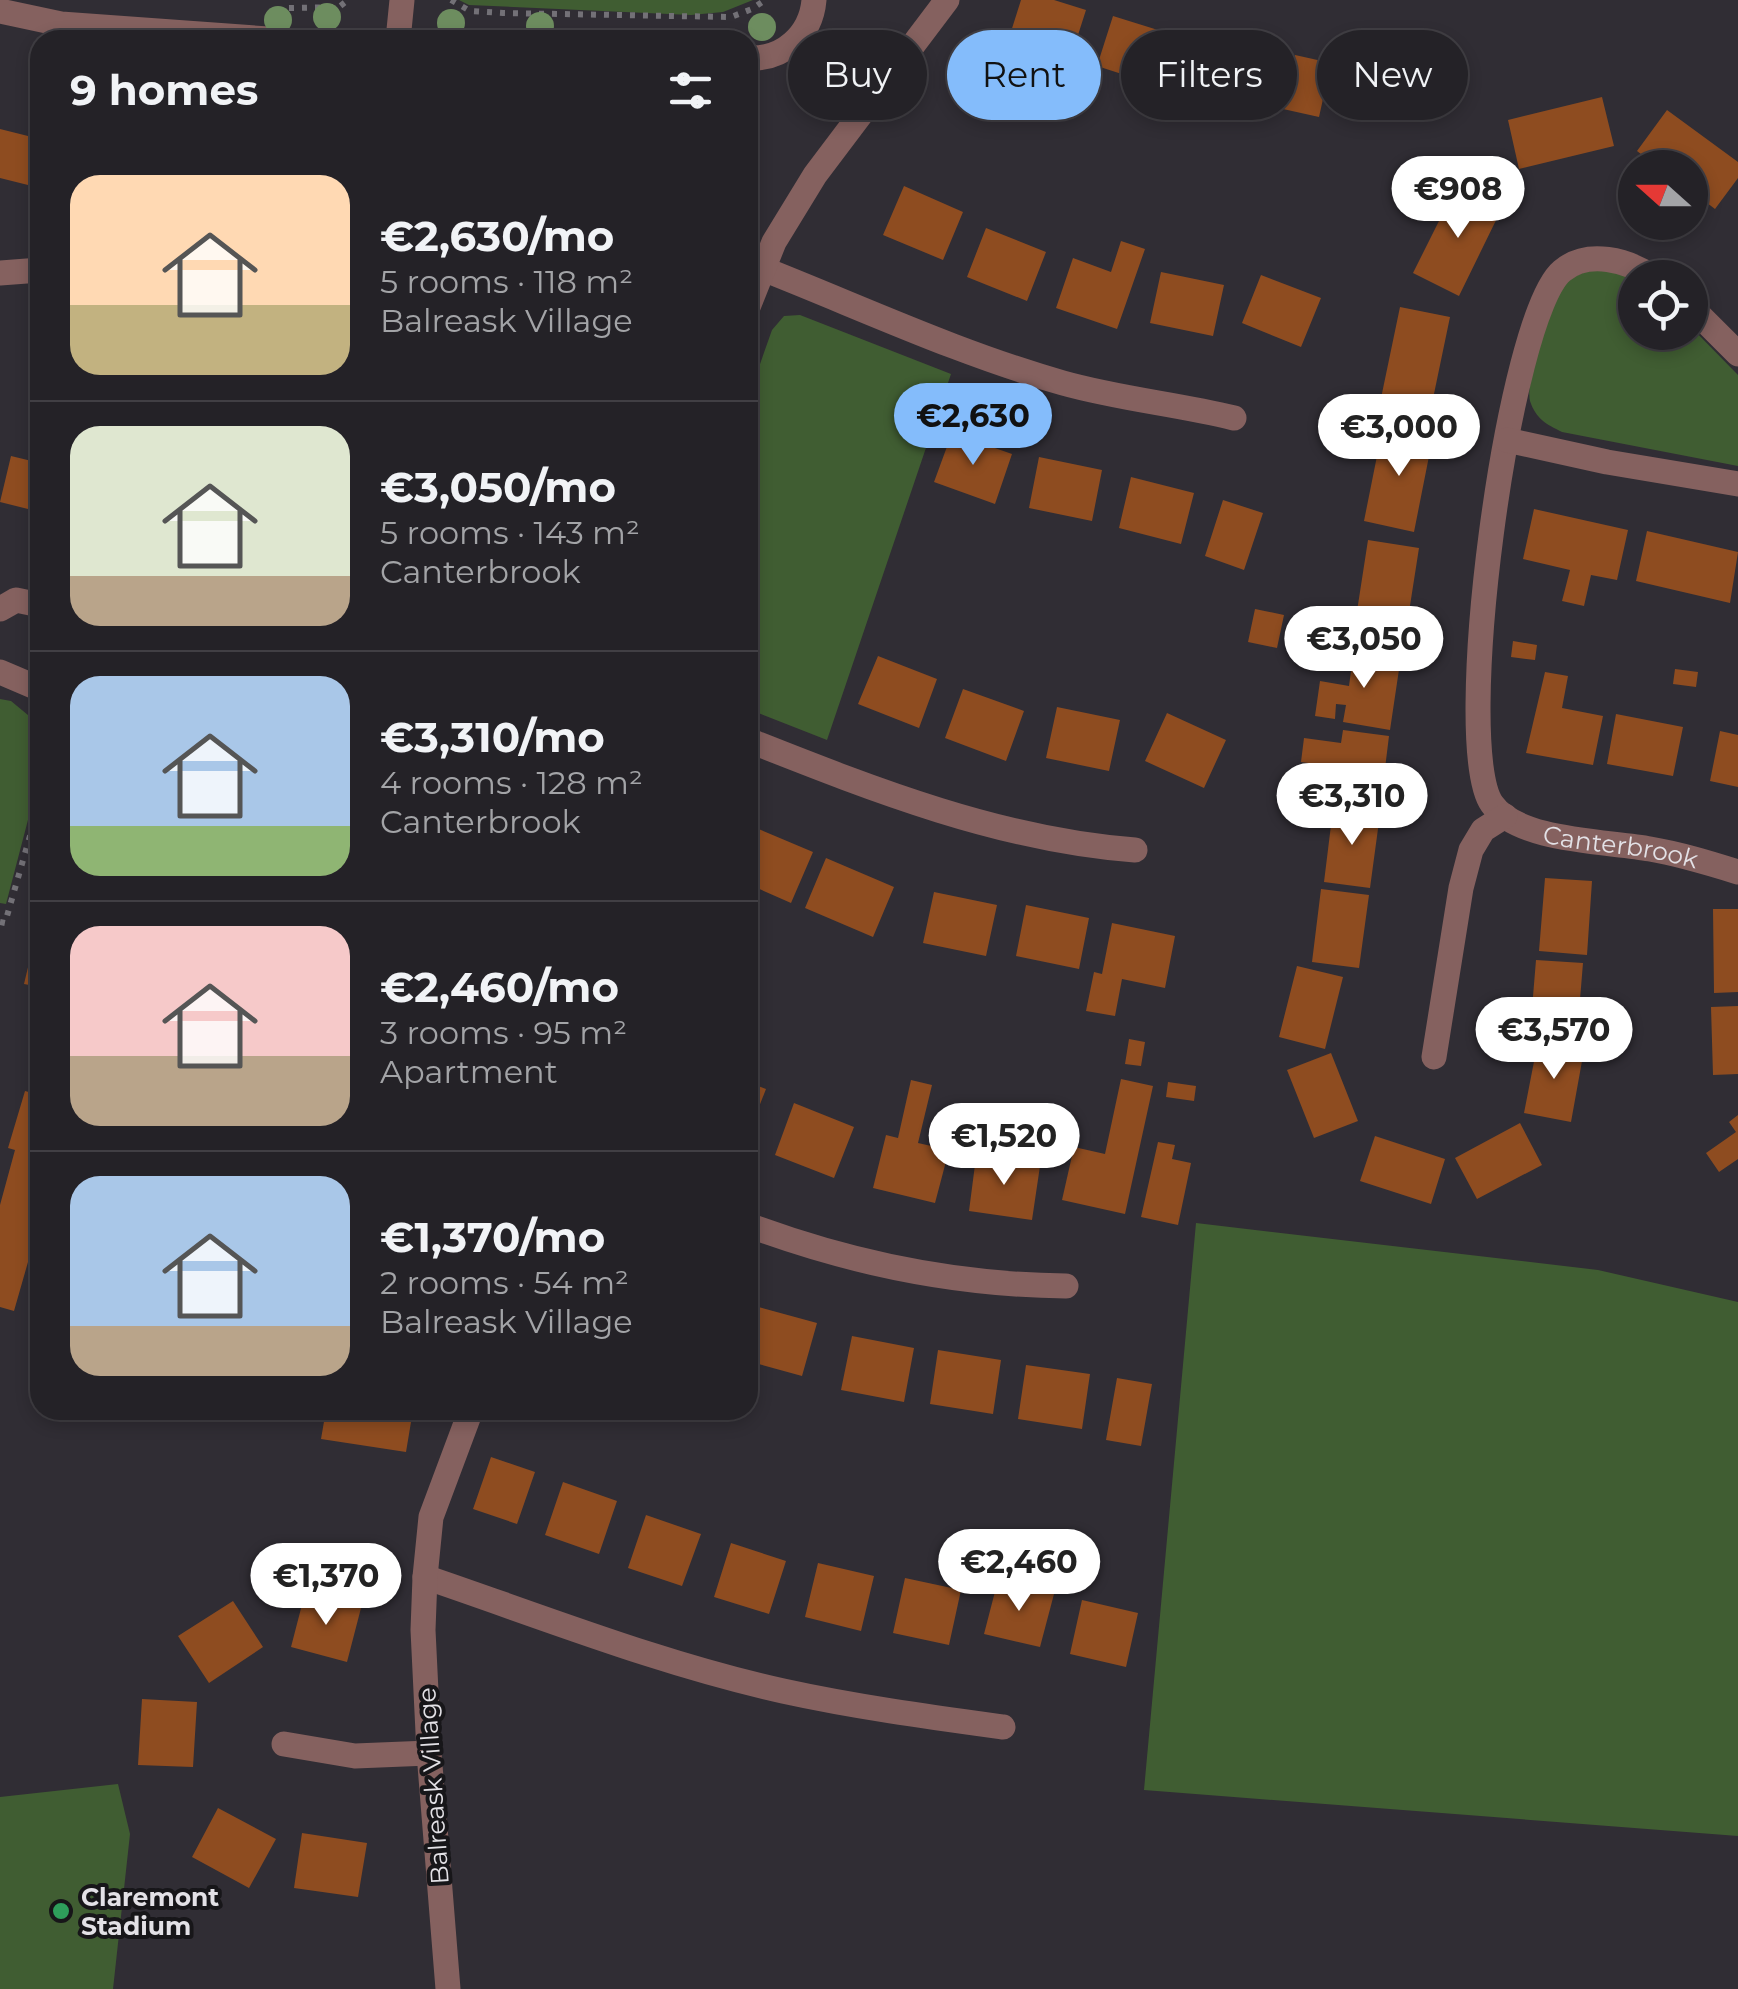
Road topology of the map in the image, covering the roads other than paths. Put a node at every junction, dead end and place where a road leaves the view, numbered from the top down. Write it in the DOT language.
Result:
graph roads {
  1 [pos="402,0"];
  2 [pos="814,0"];
  3 [pos="946,0"];
  4 [pos="0,11"];
  5 [pos="144,30"];
  6 [pos="399,30"];
  7 [pos="758,59"];
  8 [pos="1618,261"];
  9 [pos="763,270"];
  10 [pos="30,271"];
  11 [pos="0,273"];
  12 [pos="758,282"];
  13 [pos="1708,324"];
  14 [pos="1738,354"];
  15 [pos="1234,418"];
  16 [pos="1506,440"];
  17 [pos="1738,484"];
  18 [pos="30,604"];
  19 [pos="0,609"];
  20 [pos="0,672"];
  21 [pos="30,685"];
  22 [pos="758,744"];
  23 [pos="1505,816"];
  24 [pos="1135,850"];
  25 [pos="1738,872"];
  26 [pos="1434,1057"];
  27 [pos="758,1229"];
  28 [pos="1066,1286"];
  29 [pos="467,1420"];
  30 [pos="425,1578"];
  31 [pos="1003,1726"];
  32 [pos="284,1744"];
  33 [pos="429,1753"];
  34 [pos="448,1989"];
  1 -- 6 [label="street"];
  2 -- 7 [label="street"];
  3 -- 9 [label="street"];
  4 -- 5 [label="street"];
  8 -- 16 [label="street"];
  9 -- 12 [label="street"];
  9 -- 15 [label="street"];
  10 -- 11 [label="street"];
  13 -- 14 [label="street"];
  16 -- 17 [label="street"];
  16 -- 23 [label="street"];
  18 -- 19 [label="street"];
  20 -- 21 [label="street"];
  22 -- 24 [label="street"];
  23 -- 25 [label="street, Canterbrook"];
  23 -- 26 [label="street"];
  27 -- 28 [label="street"];
  29 -- 30 [label="street, Balreask Village"];
  30 -- 31 [label="street"];
  30 -- 33 [label="street, Balreask Village"];
  32 -- 33 [label="street"];
  33 -- 34 [label="street, Balreask Village"];
}
